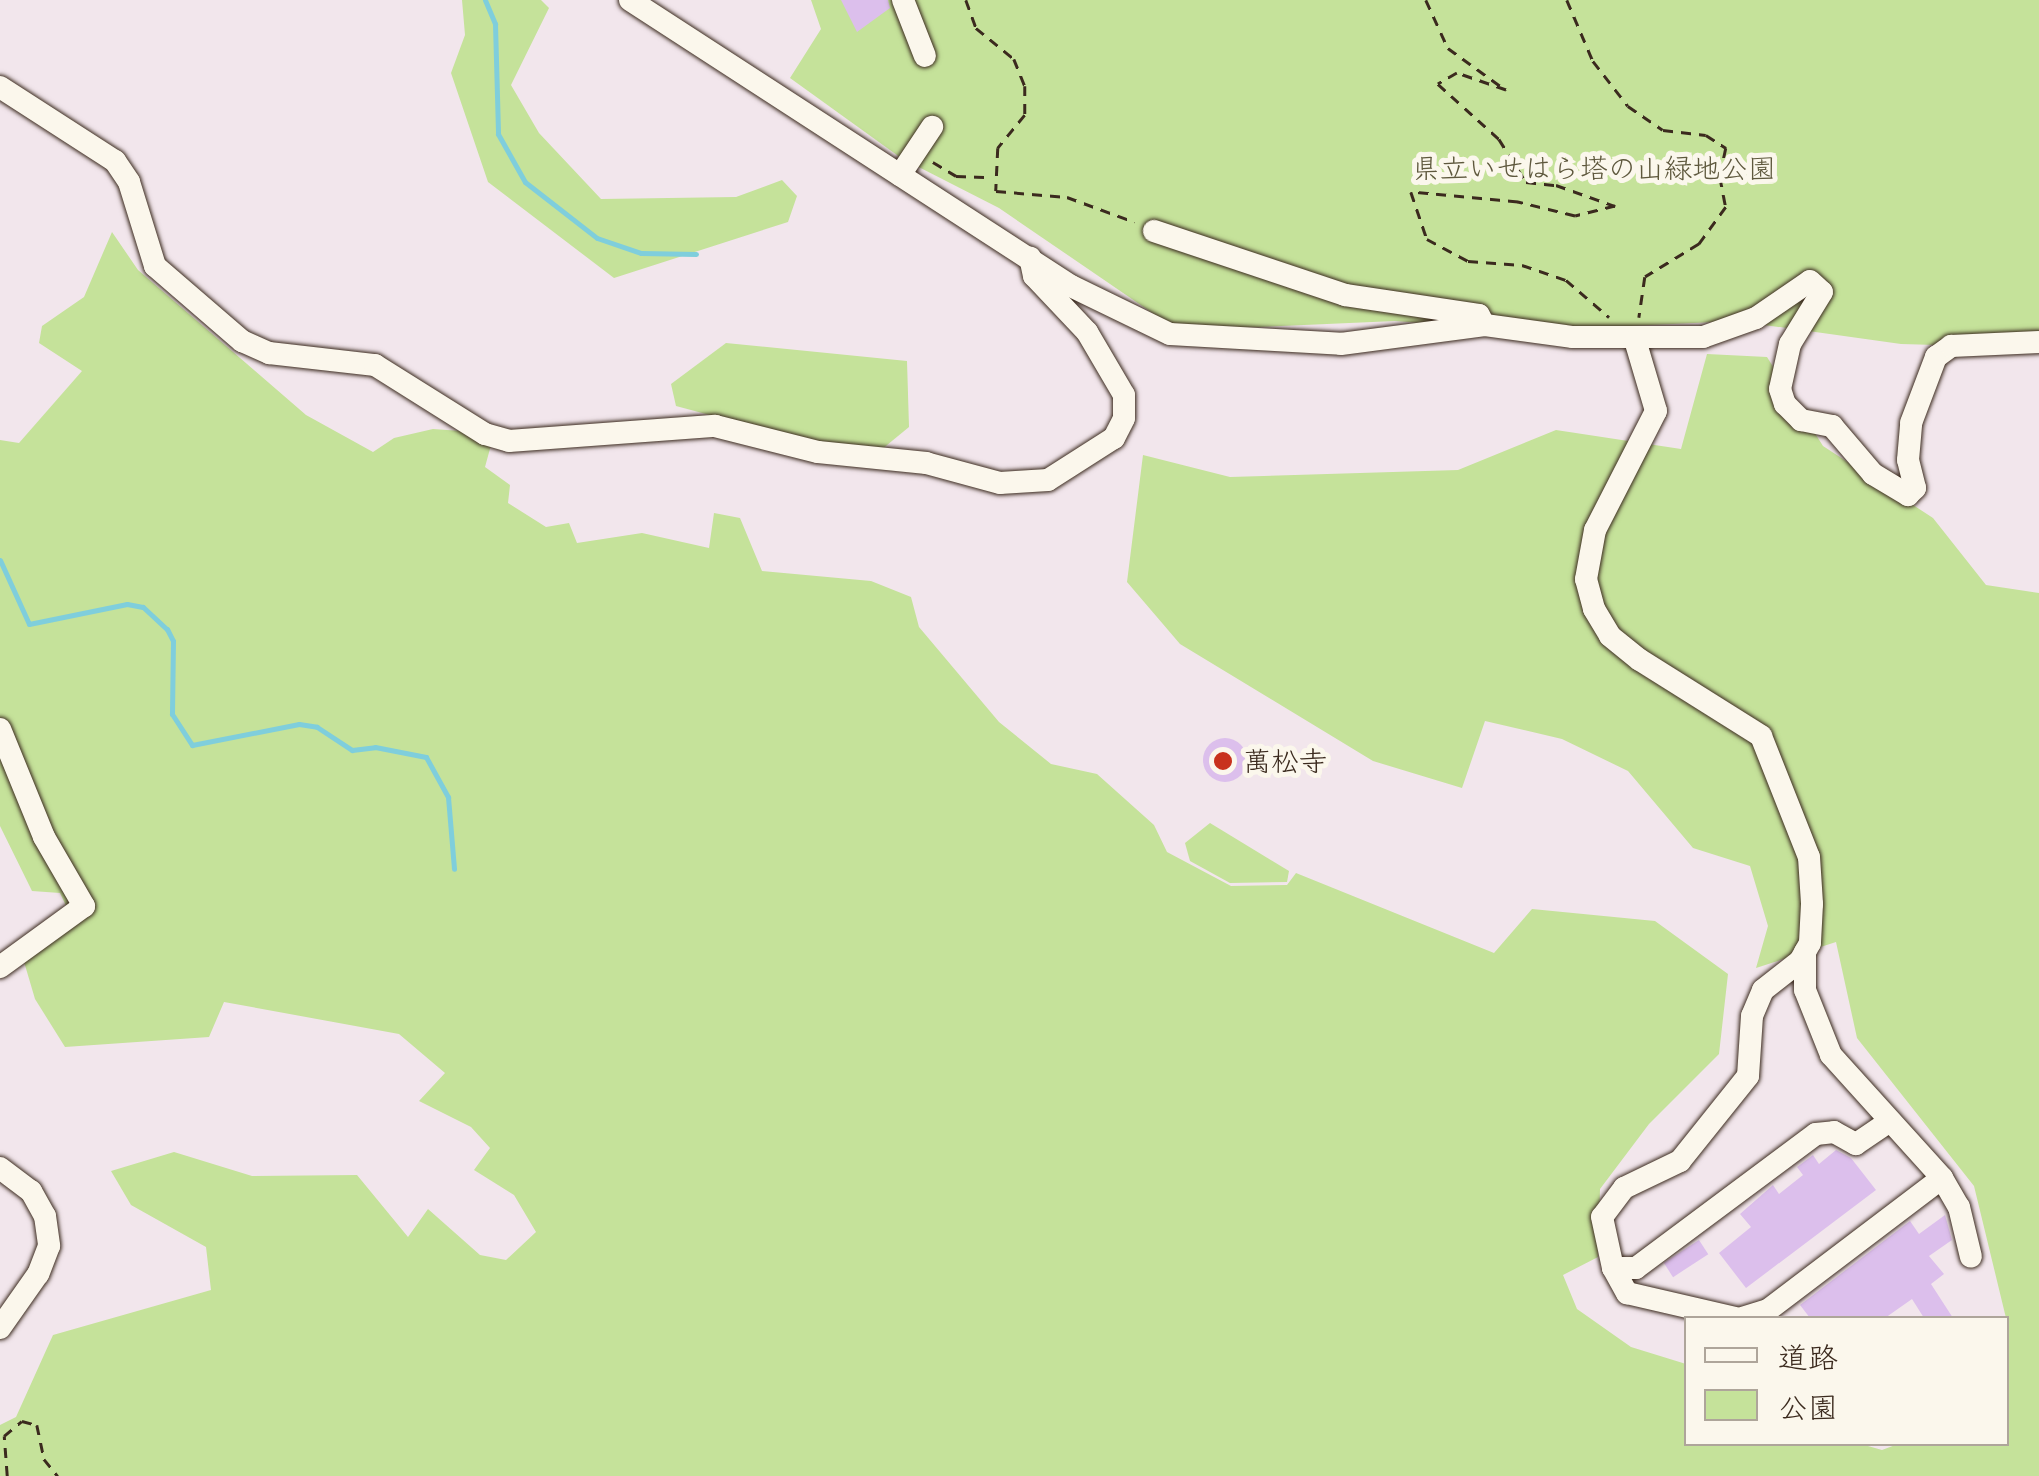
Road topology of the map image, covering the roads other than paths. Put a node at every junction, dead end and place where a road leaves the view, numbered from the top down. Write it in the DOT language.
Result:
graph roads {
  1 [pos="630,0"];
  2 [pos="902,0"];
  3 [pos="925,56"];
  4 [pos="0,87"];
  5 [pos="932,127"];
  6 [pos="900,175"];
  7 [pos="1154,230"];
  8 [pos="1030,257"];
  9 [pos="1484,326"];
  10 [pos="1636,340"];
  11 [pos="2039,342"];
  12 [pos="0,729"];
  13 [pos="1805,952"];
  14 [pos="0,967"];
  15 [pos="1890,1121"];
  16 [pos="0,1168"];
  17 [pos="1942,1178"];
  18 [pos="1971,1257"];
  19 [pos="1624,1268"];
  20 [pos="1729,1316"];
  21 [pos="1746,1316"];
  22 [pos="0,1328"];
  1 -- 6 [label="street"];
  2 -- 3 [label="street"];
  4 -- 8 [label="street"];
  5 -- 6 [label="street"];
  6 -- 8 [label="street"];
  7 -- 9 [label="street"];
  8 -- 9 [label="street"];
  9 -- 10 [label="street"];
  10 -- 11 [label="street"];
  10 -- 13 [label="street"];
  12 -- 14 [label="street"];
  13 -- 15 [label="street"];
  13 -- 19 [label="street"];
  15 -- 17 [label="street"];
  15 -- 19 [label="street"];
  16 -- 22 [label="street"];
  17 -- 18 [label="street"];
  17 -- 21 [label="street"];
  19 -- 20 [label="street"];
}
